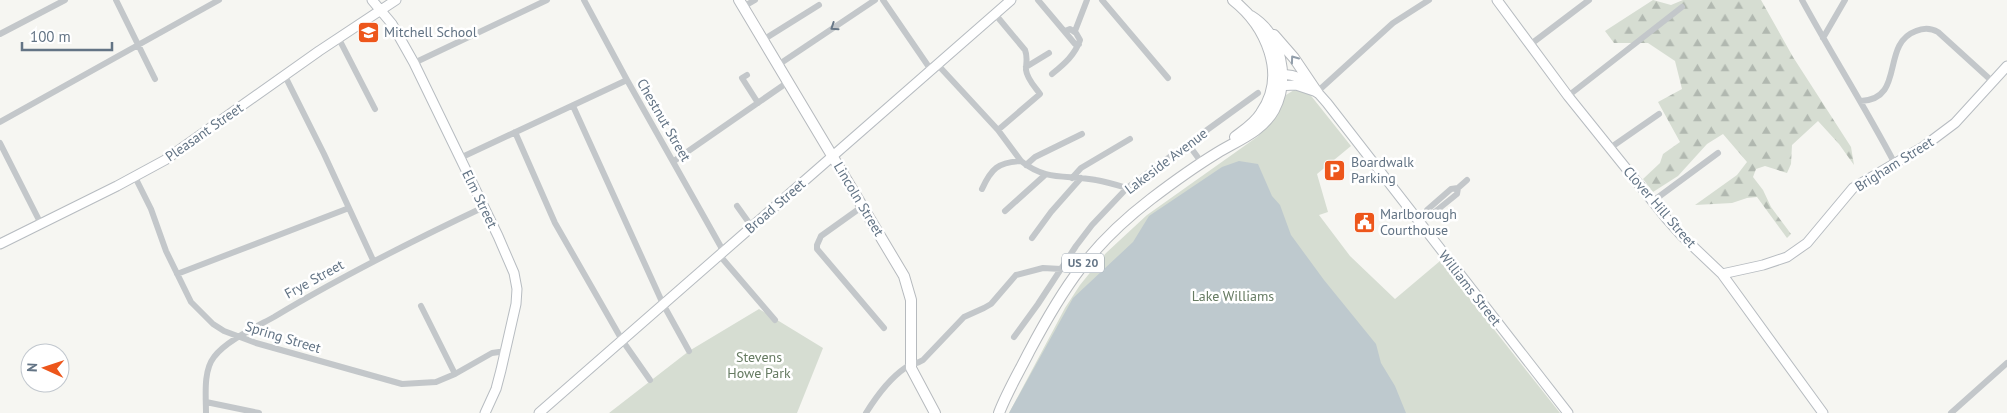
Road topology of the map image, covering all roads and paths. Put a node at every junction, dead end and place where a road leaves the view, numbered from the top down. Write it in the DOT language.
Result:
graph roads {
  1 [pos="65,0"];
  2 [pos="116,0"];
  3 [pos="219,0"];
  4 [pos="372,0"];
  5 [pos="396,0"];
  6 [pos="547,0"];
  7 [pos="584,0"];
  8 [pos="755,0"];
  9 [pos="874,0"];
  10 [pos="883,0"];
  11 [pos="1011,0"];
  12 [pos="1038,0"];
  13 [pos="1087,0"];
  14 [pos="1102,0"];
  15 [pos="1233,0"];
  16 [pos="1429,0"];
  17 [pos="1497,0"];
  18 [pos="1589,0"];
  19 [pos="1802,0"];
  20 [pos="1845,0"];
  21 [pos="741,4"];
  22 [pos="820,5"];
  23 [pos="1682,7"];
  24 [pos="381,9"];
  25 [pos="995,14"];
  26 [pos="1251,16"];
  27 [pos="1266,30"];
  28 [pos="1065,31"];
  29 [pos="1075,31"];
  30 [pos="0,34"];
  31 [pos="1823,38"];
  32 [pos="339,39"];
  33 [pos="763,40"];
  34 [pos="1078,44"];
  35 [pos="1531,44"];
  36 [pos="138,45"];
  37 [pos="1049,53"];
  38 [pos="414,63"];
  39 [pos="778,65"];
  40 [pos="2007,66"];
  41 [pos="934,67"];
  42 [pos="1026,67"];
  43 [pos="1052,74"];
  44 [pos="1278,74"];
  45 [pos="747,75"];
  46 [pos="284,76"];
  47 [pos="1168,78"];
  48 [pos="155,79"];
  49 [pos="627,80"];
  50 [pos="788,82"];
  51 [pos="1993,82"];
  52 [pos="1277,86"];
  53 [pos="1317,92"];
  54 [pos="1258,93"];
  55 [pos="1568,96"];
  56 [pos="1861,101"];
  57 [pos="758,103"];
  58 [pos="573,106"];
  59 [pos="375,109"];
  60 [pos="1659,114"];
  61 [pos="0,122"];
  62 [pos="998,130"];
  63 [pos="515,132"];
  64 [pos="1082,134"];
  65 [pos="1130,139"];
  66 [pos="0,142"];
  67 [pos="1188,144"];
  68 [pos="1610,148"];
  69 [pos="1718,153"];
  70 [pos="833,156"];
  71 [pos="460,158"];
  72 [pos="674,161"];
  73 [pos="1894,162"];
  74 [pos="1023,163"];
  75 [pos="1202,163"];
  76 [pos="1045,175"];
  77 [pos="134,177"];
  78 [pos="1072,178"];
  79 [pos="1081,178"];
  80 [pos="1467,180"];
  81 [pos="1127,188"];
  82 [pos="982,189"];
  83 [pos="1653,201"];
  84 [pos="737,206"];
  85 [pos="863,206"];
  86 [pos="484,207"];
  87 [pos="349,208"];
  88 [pos="1005,211"];
  89 [pos="1418,222"];
  90 [pos="41,224"];
  91 [pos="752,227"];
  92 [pos="1032,238"];
  93 [pos="0,244"];
  94 [pos="722,253"];
  95 [pos="373,260"];
  96 [pos="1061,269"];
  97 [pos="177,274"];
  98 [pos="1722,274"];
  99 [pos="662,304"];
  100 [pos="422,306"];
  101 [pos="775,320"];
  102 [pos="884,328"];
  103 [pos="1014,336"];
  104 [pos="239,337"];
  105 [pos="622,340"];
  106 [pos="689,350"];
  107 [pos="506,354"];
  108 [pos="2007,364"];
  109 [pos="910,365"];
  110 [pos="455,374"];
  111 [pos="650,380"];
  112 [pos="206,402"];
  113 [pos="206,413"];
  114 [pos="259,413"];
  115 [pos="485,413"];
  116 [pos="539,413"];
  117 [pos="866,413"];
  118 [pos="935,413"];
  119 [pos="998,413"];
  120 [pos="1568,413"];
  121 [pos="1823,413"];
  122 [pos="1950,413"];
  1 -- 30 [label="street"];
  2 -- 36 [label="street"];
  3 -- 36 [label="street"];
  4 -- 24 [label="street, Elm Street"];
  5 -- 24 [label="street, Pleasant Street"];
  6 -- 38 [label="street"];
  7 -- 49 [label="street, Chestnut Street"];
  8 -- 21 [label="street"];
  9 -- 39 [label="street, one-way"];
  10 -- 41 [label="street"];
  11 -- 25 [label="street, Broad Street"];
  12 -- 28 [label="street"];
  13 -- 29 [label="street"];
  14 -- 47 [label="street"];
  15 -- 26 [label="main road, US 20"];
  16 -- 53 [label="street"];
  17 -- 35 [label="street, Clover Hill Street"];
  18 -- 35 [label="street"];
  19 -- 31 [label="street"];
  20 -- 31 [label="street"];
  21 -- 33 [label="main road, Lincoln Street"];
  22 -- 33 [label="street"];
  23 -- 55 [label="street"];
  24 -- 32 [label="street, Pleasant Street"];
  24 -- 38 [label="street, Elm Street"];
  25 -- 41 [label="street, Broad Street"];
  25 -- 42 [label="street"];
  26 -- 27 [label="main road, US 20"];
  26 -- 44 [label="main road, US 20"];
  27 -- 44 [label="main road, US 20"];
  53 -- 27 [label="main road, one-way"];
  28 -- 29 [label="street"];
  28 -- 34 [label="street"];
  29 -- 34 [label="street"];
  31 -- 56 [label="street"];
  32 -- 46 [label="street, Pleasant Street"];
  32 -- 59 [label="street"];
  33 -- 39 [label="main road, Lincoln Street"];
  34 -- 43 [label="street"];
  35 -- 55 [label="street, Clover Hill Street"];
  36 -- 48 [label="street"];
  36 -- 61 [label="street"];
  37 -- 42 [label="street"];
  38 -- 71 [label="street, Elm Street"];
  39 -- 50 [label="main road, Lincoln Street"];
  40 -- 51 [label="street, Brigham Street"];
  41 -- 62 [label="street"];
  41 -- 70 [label="street, Broad Street"];
  42 -- 62 [label="street"];
  44 -- 52 [label="main road, US 20"];
  44 -- 53 [label="street, Williams Street"];
  45 -- 57 [label="street"];
  46 -- 77 [label="street, Pleasant Street"];
  46 -- 87 [label="street"];
  49 -- 58 [label="street"];
  49 -- 72 [label="street, Chestnut Street"];
  50 -- 57 [label="street"];
  50 -- 70 [label="main road, Lincoln Street"];
  51 -- 56 [label="street"];
  51 -- 73 [label="street, Brigham Street"];
  52 -- 53 [label="street"];
  52 -- 75 [label="main road, Lakeside Avenue / US 20"];
  53 -- 89 [label="street, Williams Street"];
  54 -- 67 [label="street, Lakeside Avenue"];
  55 -- 68 [label="street, Clover Hill Street"];
  56 -- 73 [label="street"];
  57 -- 72 [label="street"];
  58 -- 63 [label="street"];
  58 -- 99 [label="street"];
  60 -- 68 [label="street"];
  62 -- 74 [label="street"];
  63 -- 71 [label="street"];
  63 -- 105 [label="street"];
  64 -- 74 [label="street"];
  65 -- 78 [label="street"];
  66 -- 90 [label="street"];
  67 -- 75 [label="street"];
  67 -- 81 [label="street, Lakeside Avenue"];
  68 -- 83 [label="street, Clover Hill Street"];
  69 -- 83 [label="street"];
  70 -- 85 [label="main road, Lincoln Street"];
  70 -- 91 [label="street, Broad Street"];
  71 -- 86 [label="street, Elm Street"];
  72 -- 94 [label="street, Chestnut Street"];
  73 -- 98 [label="street, Brigham Street"];
  74 -- 76 [label="street"];
  74 -- 82 [label="street"];
  75 -- 119 [label="main road, Lakeside Avenue / US 20"];
  76 -- 78 [label="street"];
  76 -- 88 [label="street"];
  77 -- 90 [label="street, Pleasant Street"];
  77 -- 97 [label="street, Spring Street"];
  78 -- 79 [label="street"];
  79 -- 81 [label="street"];
  79 -- 92 [label="street"];
  80 -- 89 [label="street"];
  81 -- 96 [label="street, Lakeside Avenue"];
  83 -- 98 [label="street, Clover Hill Street"];
  84 -- 91 [label="street"];
  85 -- 102 [label="street"];
  85 -- 109 [label="main road, Lincoln Street"];
  86 -- 95 [label="street, Frye Street"];
  86 -- 107 [label="street, Elm Street"];
  87 -- 95 [label="street"];
  87 -- 97 [label="street"];
  89 -- 120 [label="street, Williams Street"];
  90 -- 93 [label="street, Pleasant Street"];
  91 -- 94 [label="street, Broad Street"];
  94 -- 99 [label="street, Broad Street"];
  94 -- 101 [label="street, Chestnut Street"];
  95 -- 104 [label="street, Frye Street"];
  96 -- 103 [label="street, Lakeside Avenue"];
  96 -- 109 [label="street"];
  97 -- 104 [label="street, Spring Street"];
  98 -- 121 [label="street, Clover Hill Street"];
  99 -- 105 [label="street, Broad Street"];
  99 -- 106 [label="street"];
  100 -- 110 [label="street"];
  104 -- 110 [label="street, Spring Street"];
  104 -- 112 [label="street, Frye Street"];
  105 -- 111 [label="street"];
  105 -- 116 [label="street, Broad Street"];
  107 -- 110 [label="street, Spring Street"];
  107 -- 115 [label="street, Elm Street"];
  108 -- 122 [label="street"];
  109 -- 117 [label="street"];
  109 -- 118 [label="main road, Lincoln Street"];
  112 -- 113 [label="street, Frye Street"];
  112 -- 114 [label="street"];
}
